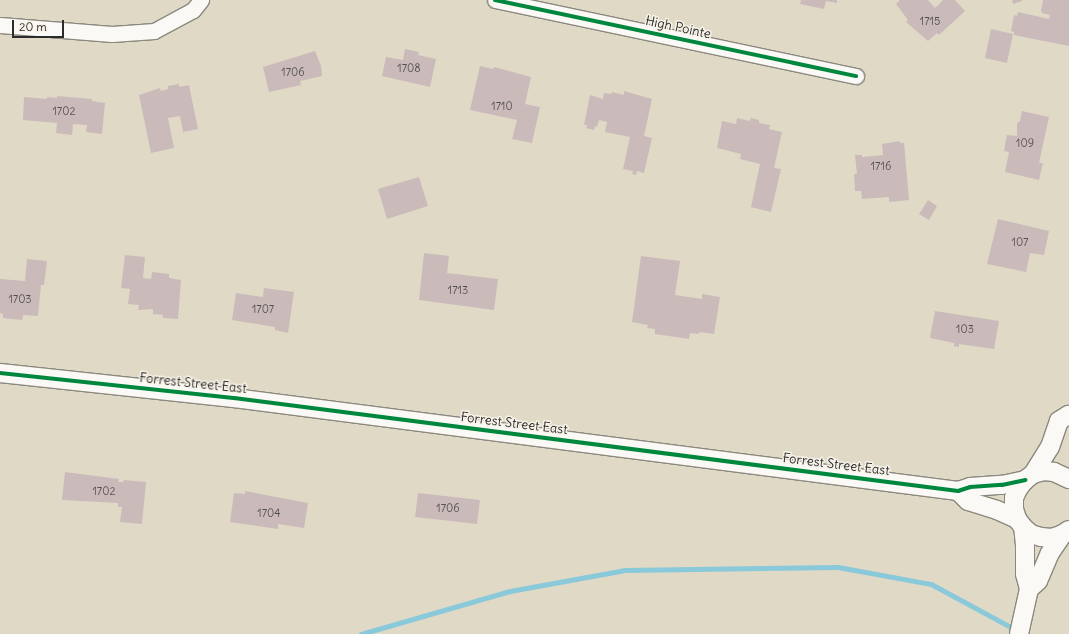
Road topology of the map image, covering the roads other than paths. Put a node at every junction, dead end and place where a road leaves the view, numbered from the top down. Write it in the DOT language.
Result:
graph roads {
  1 [pos="201,0"];
  2 [pos="495,0"];
  3 [pos="0,25"];
  4 [pos="856,76"];
  5 [pos="0,373"];
  6 [pos="1069,415"];
  7 [pos="1029,477"];
  8 [pos="1069,479"];
  9 [pos="958,491"];
  10 [pos="1020,523"];
  11 [pos="1066,532"];
  12 [pos="1030,589"];
  13 [pos="1019,634"];
  1 -- 3 [label="street"];
  2 -- 4 [label="street, High Pointe"];
  5 -- 9 [label="street, Forrest Street East"];
  6 -- 7 [label="street"];
  7 -- 8 [label="street, Forrest Street East"];
  7 -- 9 [label="street, Forrest Street East"];
  7 -- 10 [label="street"];
  9 -- 10 [label="street"];
  10 -- 11 [label="street"];
  10 -- 12 [label="street"];
  11 -- 12 [label="street"];
  12 -- 13 [label="street"];
}
